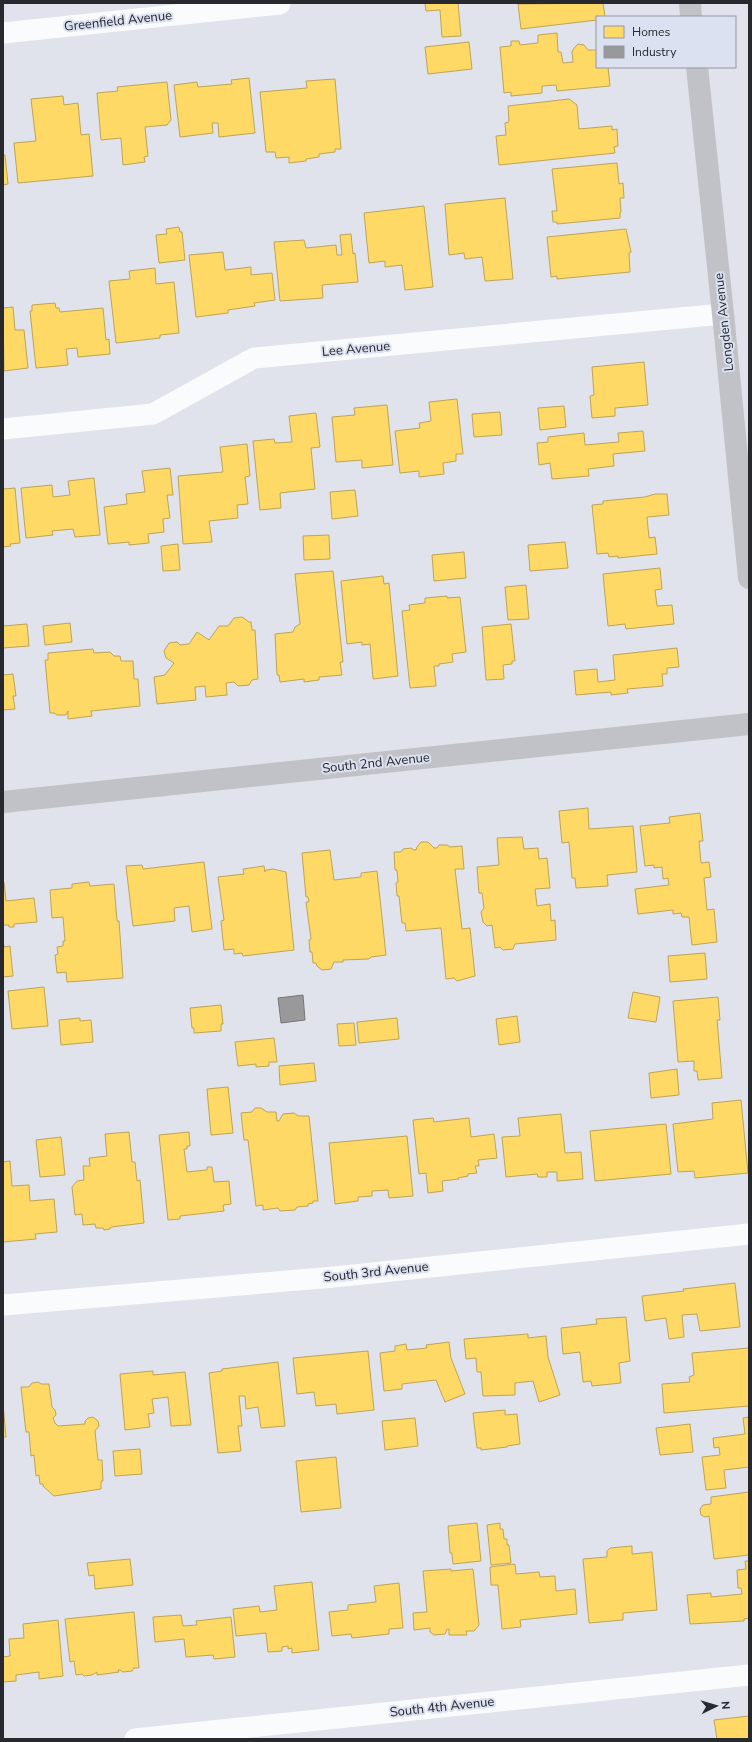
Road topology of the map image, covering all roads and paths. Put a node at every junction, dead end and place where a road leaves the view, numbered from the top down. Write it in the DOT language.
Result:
graph roads {
  1 [pos="690,3"];
  2 [pos="280,4"];
  3 [pos="691,16"];
  4 [pos="3,34"];
  5 [pos="696,68"];
  6 [pos="723,314"];
  7 [pos="3,429"];
  8 [pos="749,578"];
  9 [pos="749,724"];
  10 [pos="3,802"];
  11 [pos="749,1234"];
  12 [pos="3,1305"];
  13 [pos="749,1675"];
  14 [pos="136,1739"];
  1 -- 3 [label="street"];
  2 -- 4 [label="street, Greenfield Avenue"];
  5 -- 6 [label="street, Longden Avenue"];
  6 -- 7 [label="street, Lee Avenue"];
  6 -- 8 [label="street, Longden Avenue"];
  9 -- 10 [label="street, South 2nd Avenue"];
  11 -- 12 [label="street, South 3rd Avenue"];
  13 -- 14 [label="street, South 4th Avenue"];
}
